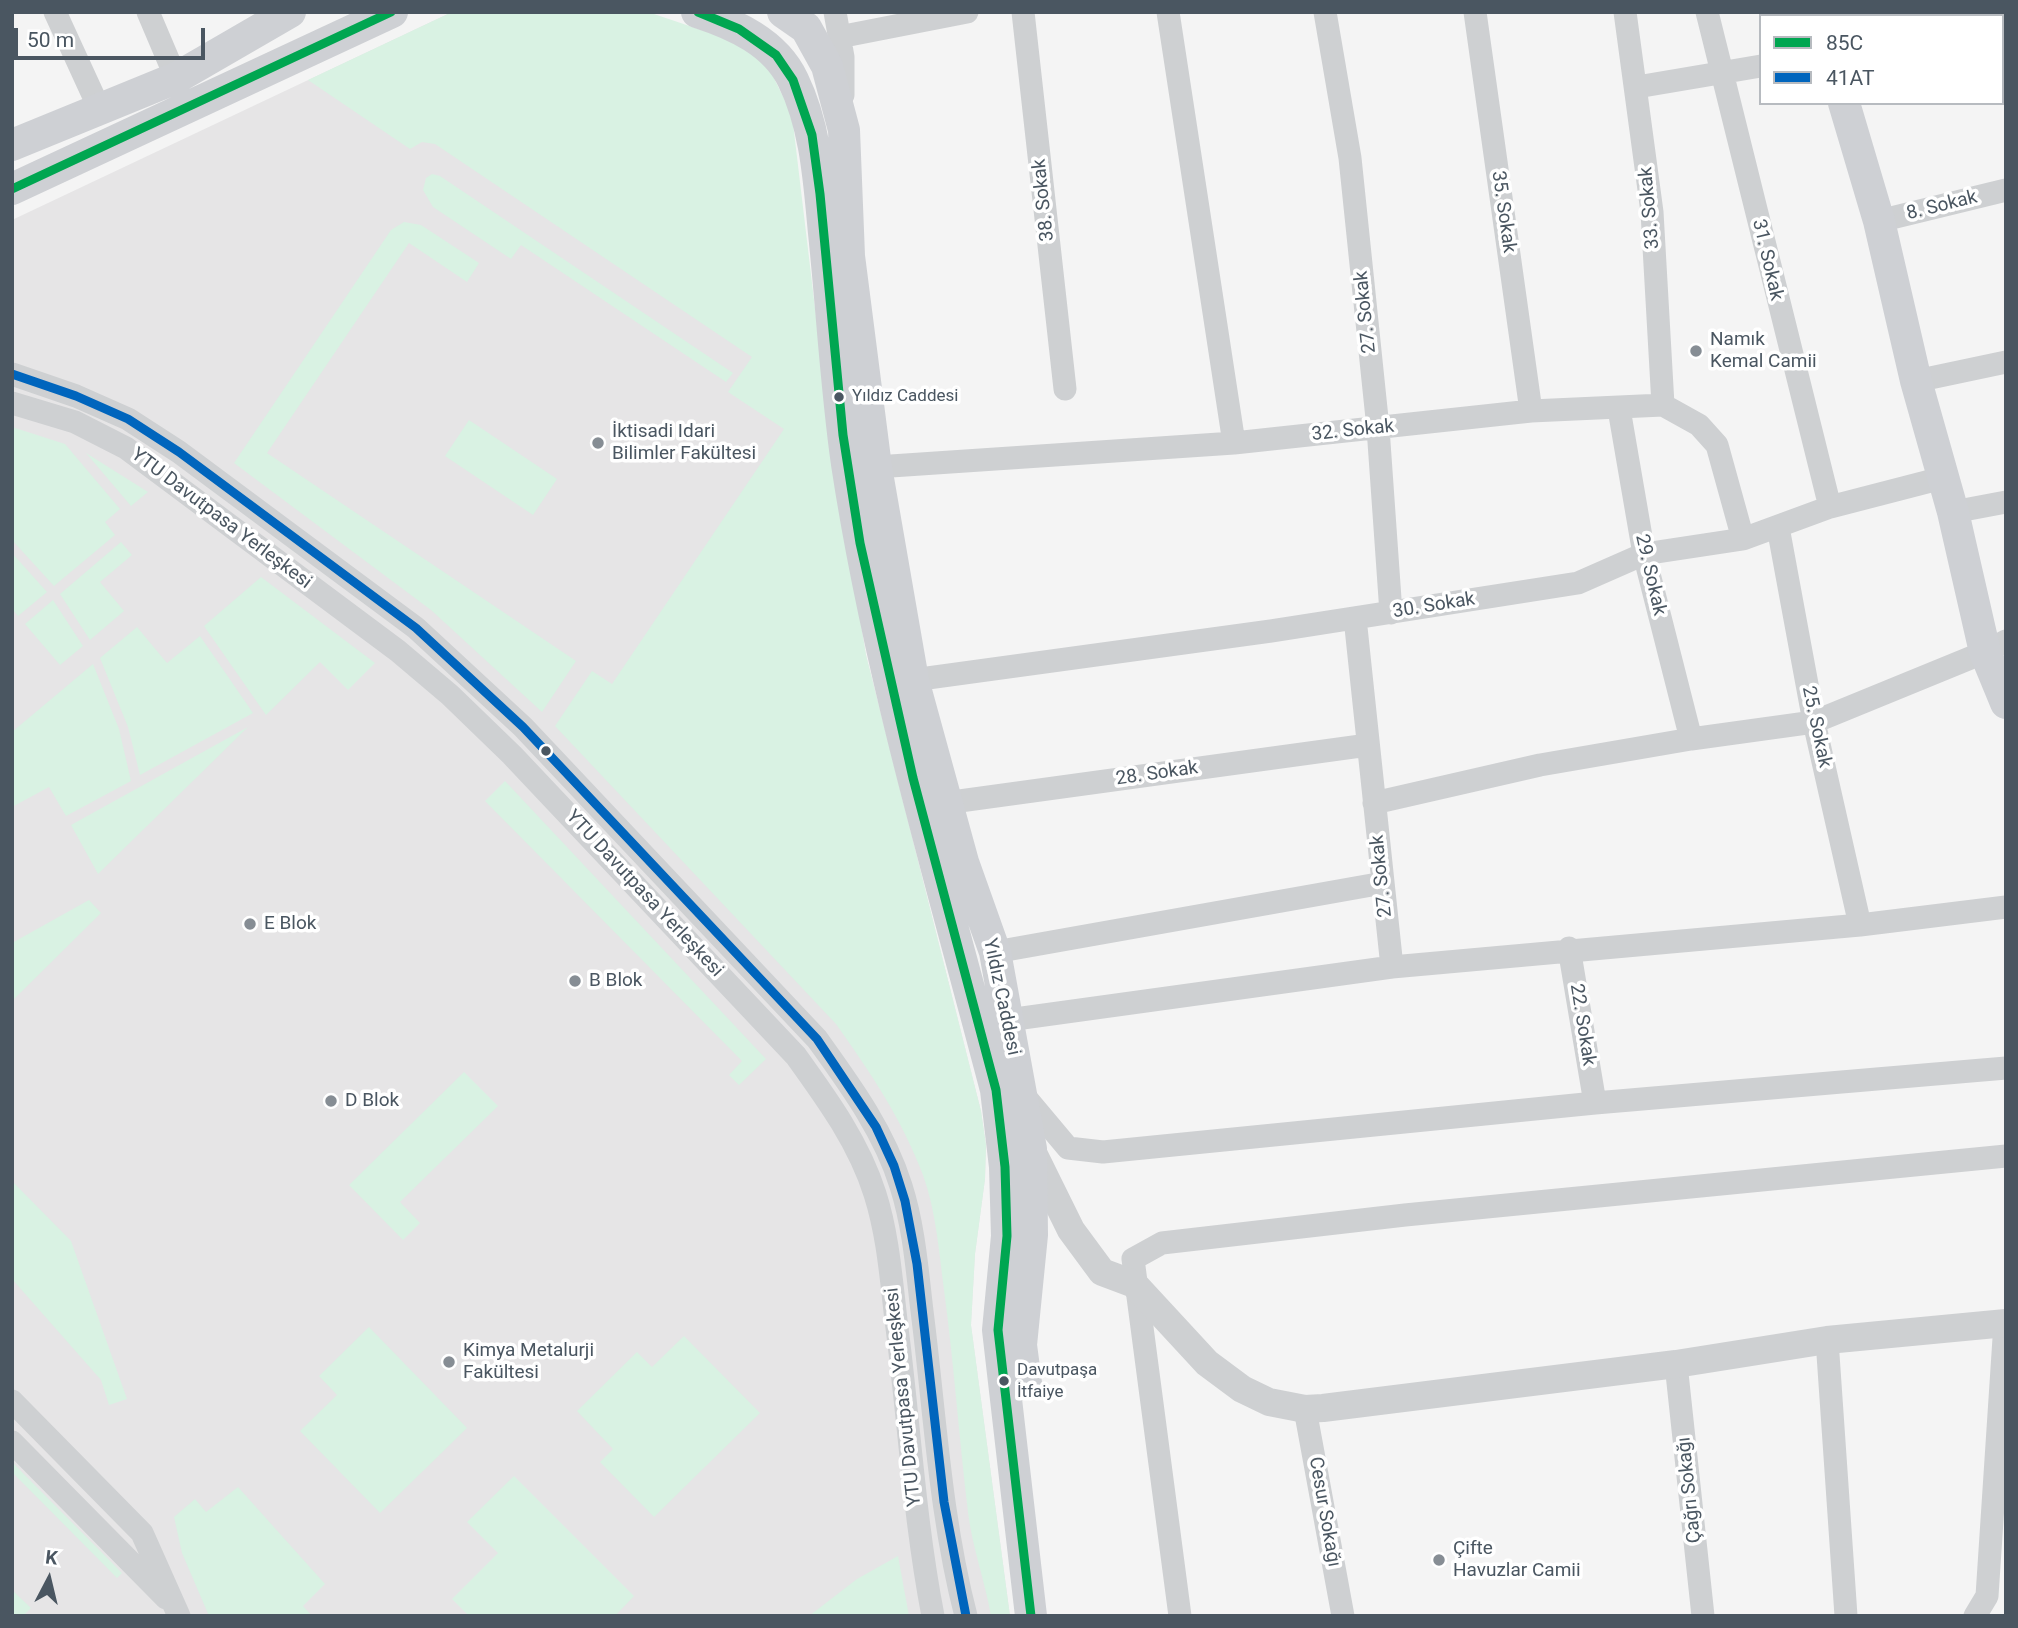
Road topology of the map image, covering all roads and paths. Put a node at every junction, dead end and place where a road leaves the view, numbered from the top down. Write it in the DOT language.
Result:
graph roads {
  1 [pos="55,12"];
  2 [pos="148,12"];
  3 [pos="290,12"];
  4 [pos="391,12"];
  5 [pos="697,12"];
  6 [pos="783,12"];
  7 [pos="835,12"];
  8 [pos="967,12"];
  9 [pos="1023,12"];
  10 [pos="1168,12"];
  11 [pos="1325,12"];
  12 [pos="1475,12"];
  13 [pos="1625,12"];
  14 [pos="1707,12"];
  15 [pos="839,37"];
  16 [pos="1759,66"];
  17 [pos="1723,71"];
  18 [pos="177,78"];
  19 [pos="1637,87"];
  20 [pos="1845,105"];
  21 [pos="99,108"];
  22 [pos="844,130"];
  23 [pos="12,145"];
  24 [pos="12,189"];
  25 [pos="2006,190"];
  26 [pos="1879,221"];
  27 [pos="2006,362"];
  28 [pos="12,374"];
  29 [pos="1916,380"];
  30 [pos="1065,389"];
  31 [pos="12,403"];
  32 [pos="1663,405"];
  33 [pos="1619,409"];
  34 [pos="1531,411"];
  35 [pos="1378,428"];
  36 [pos="1234,443"];
  37 [pos="877,467"];
  38 [pos="1942,478"];
  39 [pos="2006,502"];
  40 [pos="1830,507"];
  41 [pos="1953,512"];
  42 [pos="1778,527"];
  43 [pos="1743,539"];
  44 [pos="1644,554"];
  45 [pos="1391,613"];
  46 [pos="1355,618"];
  47 [pos="1996,646"];
  48 [pos="913,680"];
  49 [pos="2006,703"];
  50 [pos="1814,722"];
  51 [pos="1690,739"];
  52 [pos="1368,745"];
  53 [pos="946,803"];
  54 [pos="1374,803"];
  55 [pos="1383,883"];
  56 [pos="2006,907"];
  57 [pos="1860,925"];
  58 [pos="1570,948"];
  59 [pos="995,952"];
  60 [pos="1392,967"];
  61 [pos="1008,1020"];
  62 [pos="2006,1068"];
  63 [pos="1020,1091"];
  64 [pos="1594,1102"];
  65 [pos="1031,1149"];
  66 [pos="2006,1156"];
  67 [pos="1134,1284"];
  68 [pos="2005,1323"];
  69 [pos="1827,1340"];
  70 [pos="1676,1364"];
  71 [pos="12,1401"];
  72 [pos="1305,1409"];
  73 [pos="12,1442"];
  74 [pos="178,1612"];
  75 [pos="933,1616"];
  76 [pos="966,1616"];
  77 [pos="1031,1616"];
  78 [pos="1053,1616"];
  79 [pos="1180,1616"];
  80 [pos="1343,1616"];
  81 [pos="1703,1616"];
  82 [pos="1846,1616"];
  83 [pos="1975,1616"];
  1 -- 21 [label="street"];
  2 -- 18 [label="street"];
  3 -- 18 [label="main road"];
  4 -- 24 [label="main road"];
  5 -- 77 [label="main road, Yıldız Caddesi"];
  6 -- 22 [label="main road"];
  7 -- 15 [label="street, Yıldız Caddesi"];
  8 -- 15 [label="street"];
  9 -- 30 [label="street, 38. Sokak"];
  10 -- 36 [label="street"];
  11 -- 35 [label="street, 27. Sokak"];
  12 -- 34 [label="street, 35. Sokak"];
  13 -- 19 [label="street, 33. Sokak"];
  14 -- 17 [label="street, 31. Sokak"];
  15 -- 22 [label="street, Yıldız Caddesi"];
  16 -- 17 [label="street"];
  17 -- 19 [label="street"];
  17 -- 40 [label="street, 31. Sokak"];
  18 -- 21 [label="main road"];
  19 -- 32 [label="street, 33. Sokak"];
  20 -- 26 [label="main road"];
  21 -- 23 [label="main road"];
  22 -- 37 [label="main road, Yıldız Caddesi"];
  25 -- 26 [label="street, 8. Sokak"];
  26 -- 29 [label="main road"];
  27 -- 29 [label="street"];
  28 -- 76 [label="street, YTU Davutpasa Yerleşkesi"];
  29 -- 38 [label="main road"];
  31 -- 75 [label="street, YTU Davutpasa Yerleşkesi"];
  32 -- 33 [label="street, 32. Sokak"];
  32 -- 43 [label="street"];
  33 -- 34 [label="street, 32. Sokak"];
  33 -- 44 [label="street, 29. Sokak"];
  34 -- 35 [label="street, 32. Sokak"];
  35 -- 36 [label="street, 32. Sokak"];
  35 -- 45 [label="street, 27. Sokak"];
  36 -- 37 [label="street, 32. Sokak"];
  37 -- 48 [label="main road, Yıldız Caddesi"];
  38 -- 40 [label="street, 30. Sokak"];
  38 -- 41 [label="main road"];
  39 -- 41 [label="street"];
  40 -- 42 [label="street, 30. Sokak"];
  41 -- 47 [label="main road"];
  42 -- 43 [label="street, 30. Sokak"];
  42 -- 50 [label="street, 25. Sokak"];
  43 -- 44 [label="street, 30. Sokak"];
  44 -- 45 [label="street, 30. Sokak"];
  44 -- 51 [label="street, 29. Sokak"];
  45 -- 46 [label="street, 30. Sokak"];
  46 -- 48 [label="street, 30. Sokak"];
  46 -- 52 [label="street, 27. Sokak"];
  47 -- 49 [label="main road"];
  47 -- 50 [label="street"];
  48 -- 53 [label="main road, Yıldız Caddesi"];
  50 -- 51 [label="street"];
  50 -- 57 [label="street, 25. Sokak"];
  51 -- 54 [label="street"];
  52 -- 53 [label="street, 28. Sokak"];
  52 -- 54 [label="street, 27. Sokak"];
  53 -- 59 [label="main road, Yıldız Caddesi"];
  54 -- 55 [label="street, 27. Sokak"];
  55 -- 59 [label="street"];
  55 -- 60 [label="street, 27. Sokak"];
  56 -- 57 [label="street"];
  57 -- 58 [label="street"];
  58 -- 60 [label="street"];
  58 -- 64 [label="street, 22. Sokak"];
  59 -- 61 [label="main road, Yıldız Caddesi"];
  60 -- 61 [label="street"];
  61 -- 63 [label="main road, Yıldız Caddesi"];
  62 -- 64 [label="street"];
  63 -- 64 [label="street"];
  63 -- 65 [label="main road, Yıldız Caddesi"];
  65 -- 67 [label="street"];
  65 -- 78 [label="main road, Yıldız Caddesi"];
  66 -- 67 [label="street"];
  67 -- 72 [label="street"];
  67 -- 79 [label="street"];
  68 -- 69 [label="street"];
  68 -- 83 [label="street"];
  69 -- 70 [label="street"];
  69 -- 82 [label="street"];
  70 -- 72 [label="street"];
  70 -- 81 [label="street, Çağrı Sokağı"];
  71 -- 74 [label="street"];
  72 -- 80 [label="street, Cesur Sokağı"];
  73 -- 74 [label="street"];
}
